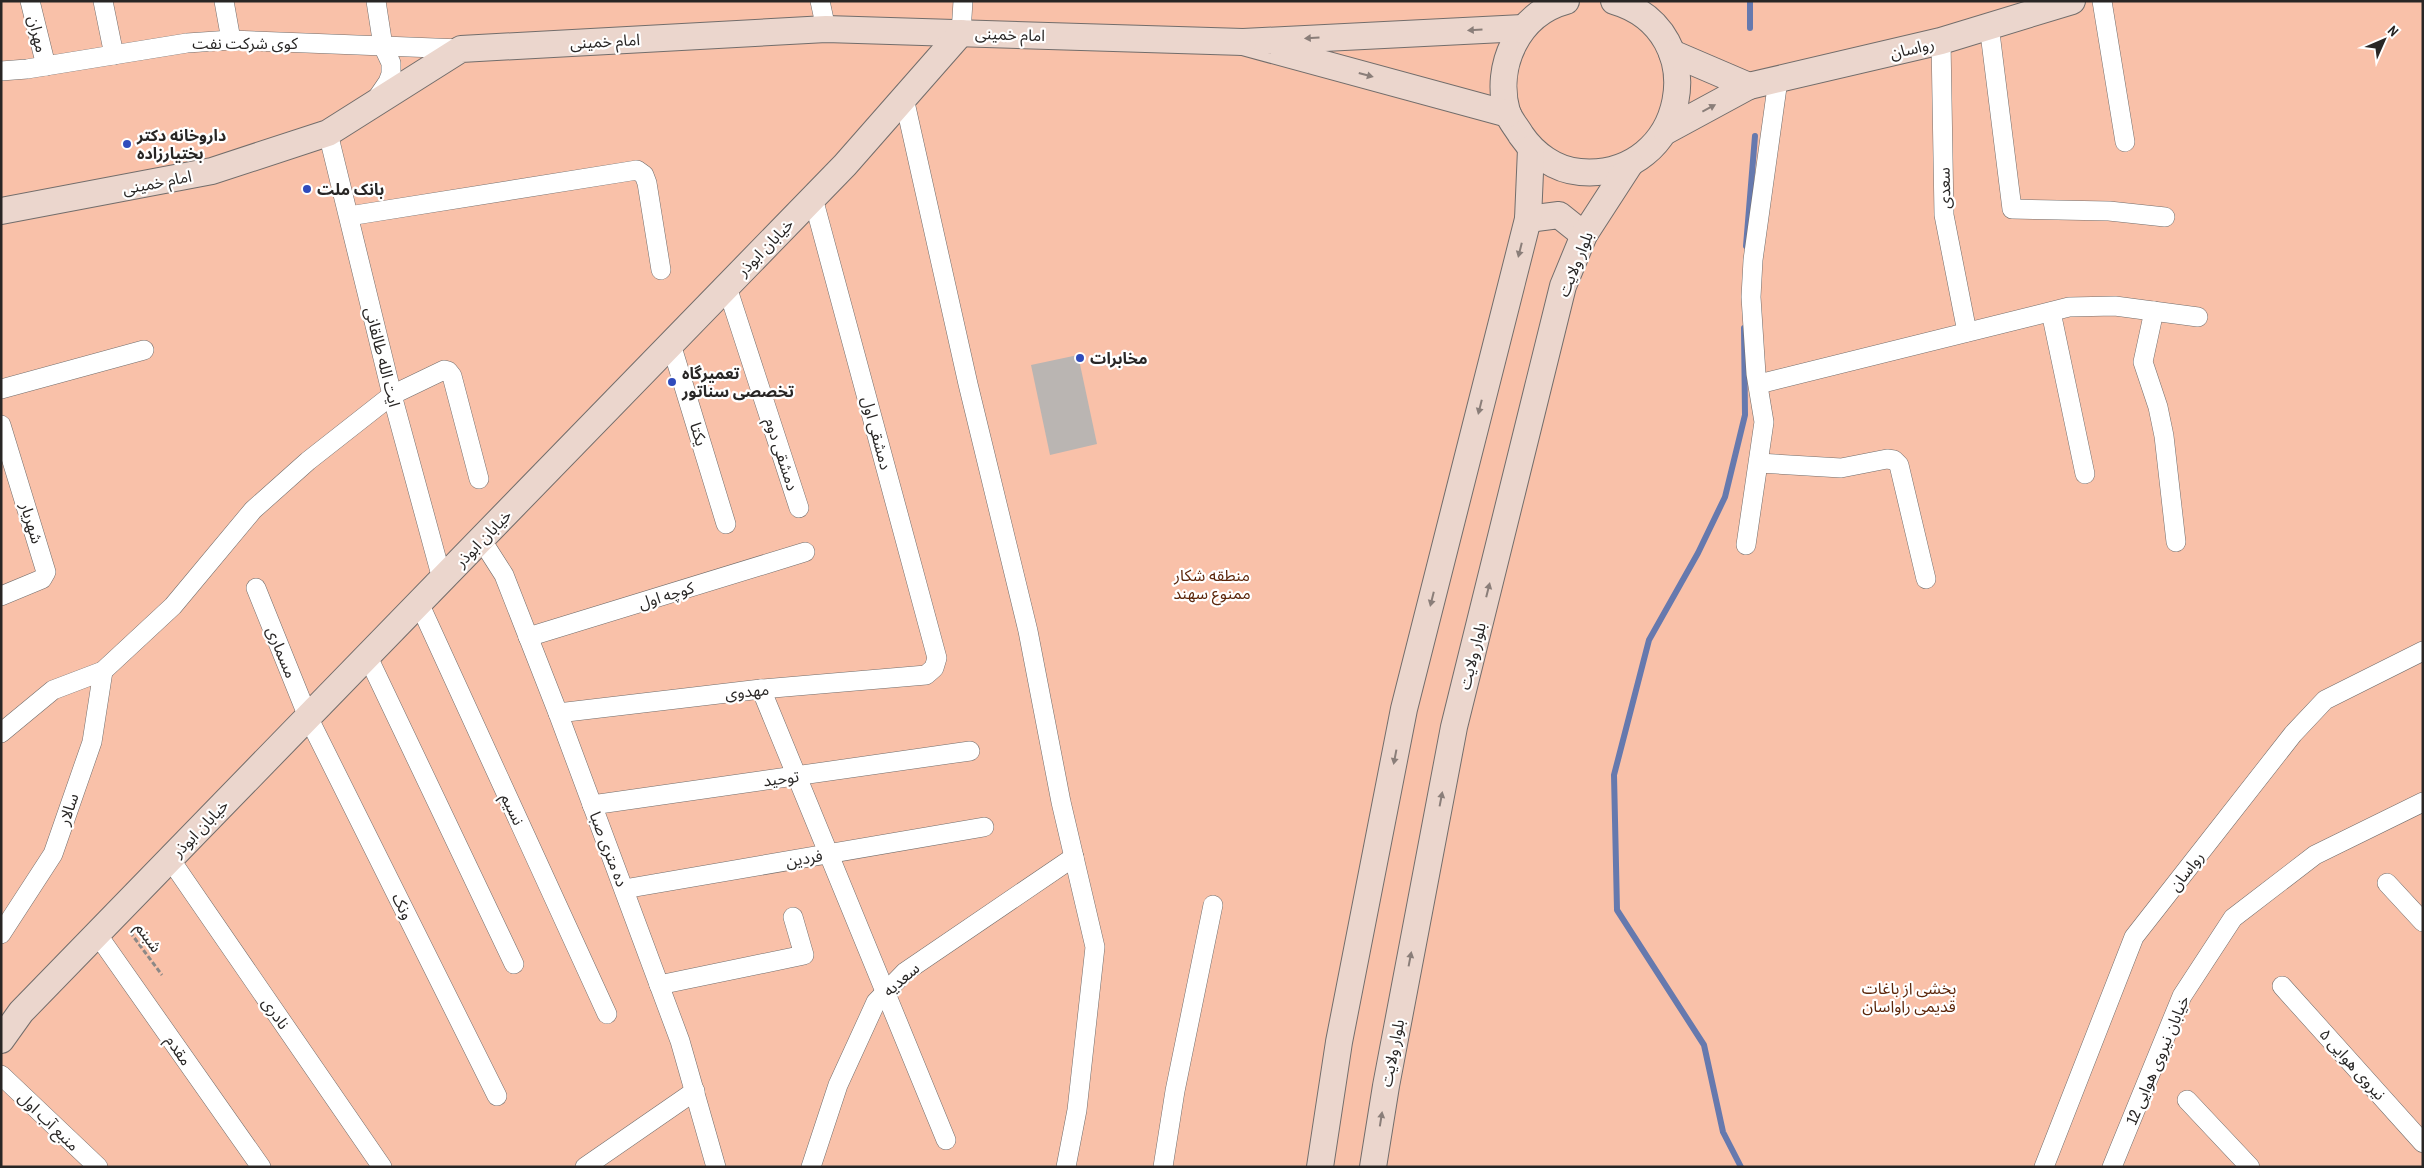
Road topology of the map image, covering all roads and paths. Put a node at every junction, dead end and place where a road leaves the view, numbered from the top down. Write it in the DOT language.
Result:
graph roads {
  1 [pos="30,1"];
  2 [pos="103,1"];
  3 [pos="224,1"];
  4 [pos="376,1"];
  5 [pos="820,1"];
  6 [pos="963,1"];
  7 [pos="1614,1"];
  8 [pos="2072,1"];
  9 [pos="2102,1"];
  10 [pos="1560,2"];
  11 [pos="1646,10"];
  12 [pos="1989,25"];
  13 [pos="1523,28"];
  14 [pos="826,29"];
  15 [pos="961,33"];
  16 [pos="231,40"];
  17 [pos="1941,41"];
  18 [pos="1243,42"];
  19 [pos="383,46"];
  20 [pos="461,49"];
  21 [pos="1672,53"];
  22 [pos="114,55"];
  23 [pos="46,66"];
  24 [pos="1,71"];
  25 [pos="1778,80"];
  26 [pos="1749,86"];
  27 [pos="904,98"];
  28 [pos="374,103"];
  29 [pos="1508,114"];
  30 [pos="1666,131"];
  31 [pos="328,134"];
  32 [pos="2125,142"];
  33 [pos="1531,150"];
  34 [pos="1630,164"];
  35 [pos="813,198"];
  36 [pos="1,211"];
  37 [pos="349,216"];
  38 [pos="2166,217"];
  39 [pos="1528,219"];
  40 [pos="1584,235"];
  41 [pos="661,270"];
  42 [pos="727,287"];
  43 [pos="2051,312"];
  44 [pos="2154,312"];
  45 [pos="2198,317"];
  46 [pos="1966,332"];
  47 [pos="671,344"];
  48 [pos="144,350"];
  49 [pos="1758,384"];
  50 [pos="1,389"];
  51 [pos="392,395"];
  52 [pos="1,425"];
  53 [pos="1759,463"];
  54 [pos="2085,474"];
  55 [pos="479,479"];
  56 [pos="800,508"];
  57 [pos="726,524"];
  58 [pos="481,539"];
  59 [pos="2176,542"];
  60 [pos="1746,545"];
  61 [pos="805,552"];
  62 [pos="442,579"];
  63 [pos="1926,579"];
  64 [pos="256,588"];
  65 [pos="1,596"];
  66 [pos="419,603"];
  67 [pos="528,637"];
  68 [pos="2423,652"];
  69 [pos="367,655"];
  70 [pos="934,668"];
  71 [pos="104,672"];
  72 [pos="761,689"];
  73 [pos="558,713"];
  74 [pos="308,717"];
  75 [pos="1,733"];
  76 [pos="970,751"];
  77 [pos="797,776"];
  78 [pos="2423,802"];
  79 [pos="592,805"];
  80 [pos="984,827"];
  81 [pos="829,854"];
  82 [pos="1074,857"];
  83 [pos="170,859"];
  84 [pos="2387,883"];
  85 [pos="624,889"];
  86 [pos="1213,905"];
  87 [pos="116,914"];
  88 [pos="793,917"];
  89 [pos="2423,922"];
  90 [pos="1,934"];
  91 [pos="97,934"];
  92 [pos="514,964"];
  93 [pos="162,975"];
  94 [pos="659,985"];
  95 [pos="2282,986"];
  96 [pos="886,992"];
  97 [pos="606,1014"];
  98 [pos="1,1040"];
  99 [pos="1,1075"];
  100 [pos="694,1091"];
  101 [pos="497,1096"];
  102 [pos="2187,1100"];
  103 [pos="946,1140"];
  104 [pos="2423,1142"];
  105 [pos="98,1167"];
  106 [pos="261,1167"];
  107 [pos="382,1167"];
  108 [pos="585,1167"];
  109 [pos="716,1167"];
  110 [pos="811,1167"];
  111 [pos="1066,1167"];
  112 [pos="1163,1167"];
  113 [pos="1320,1167"];
  114 [pos="1373,1167"];
  115 [pos="2044,1167"];
  116 [pos="2112,1167"];
  117 [pos="2250,1167"];
  1 -- 23 [label="street, مهران"];
  2 -- 22 [label="street"];
  3 -- 16 [label="street"];
  4 -- 19 [label="street"];
  5 -- 14 [label="street"];
  6 -- 15 [label="street"];
  7 -- 11 [label="main road"];
  8 -- 12 [label="main road, رواسان"];
  9 -- 32 [label="street"];
  10 -- 13 [label="main road"];
  11 -- 21 [label="main road"];
  12 -- 17 [label="main road, رواسان"];
  12 -- 38 [label="street"];
  13 -- 18 [label="main road, one-way"];
  13 -- 29 [label="main road"];
  14 -- 15 [label="main road, امام خمینی"];
  14 -- 20 [label="main road, امام خمینی"];
  15 -- 18 [label="main road, امام خمینی"];
  15 -- 27 [label="main road, خیابان ابوذر"];
  16 -- 19 [label="street, کوی شرکت نفت"];
  16 -- 22 [label="street, کوی شرکت نفت"];
  17 -- 25 [label="main road, رواسان"];
  17 -- 46 [label="street, سعدی"];
  18 -- 29 [label="main road, one-way"];
  19 -- 20 [label="street, کوی شرکت نفت"];
  19 -- 28 [label="street"];
  20 -- 28 [label="main road, امام خمینی"];
  21 -- 26 [label="main road"];
  21 -- 30 [label="main road"];
  22 -- 23 [label="street, کوی شرکت نفت"];
  23 -- 24 [label="street, کوی شرکت نفت"];
  25 -- 26 [label="main road, رواسان"];
  25 -- 49 [label="street"];
  30 -- 26 [label="main road, رواسان, one-way"];
  27 -- 35 [label="main road, خیابان ابوذر"];
  27 -- 82 [label="street"];
  28 -- 31 [label="main road, امام خمینی"];
  29 -- 33 [label="main road"];
  30 -- 34 [label="main road"];
  31 -- 36 [label="main road, امام خمینی"];
  31 -- 37 [label="street, ایت الله طالقانی"];
  33 -- 34 [label="main road"];
  33 -- 39 [label="main road"];
  34 -- 40 [label="main road, بلوار ولایت"];
  35 -- 42 [label="main road, خیابان ابوذر"];
  35 -- 70 [label="street, دمشقی اول"];
  37 -- 41 [label="street"];
  37 -- 51 [label="street, ایت الله طالقانی"];
  39 -- 40 [label="main road"];
  39 -- 113 [label="main road, one-way"];
  114 -- 40 [label="main road, بلوار ولایت, one-way"];
  42 -- 47 [label="main road, خیابان ابوذر"];
  42 -- 56 [label="street, دمشقی دوم"];
  43 -- 44 [label="street"];
  43 -- 46 [label="street"];
  43 -- 54 [label="street"];
  44 -- 45 [label="street"];
  44 -- 59 [label="street"];
  46 -- 49 [label="street"];
  47 -- 57 [label="street, یکتا"];
  47 -- 58 [label="main road, خیابان ابوذر"];
  48 -- 50 [label="street"];
  49 -- 53 [label="street"];
  51 -- 55 [label="street"];
  51 -- 62 [label="street, ایت الله طالقانی"];
  51 -- 71 [label="street"];
  52 -- 65 [label="street, شهریار"];
  53 -- 60 [label="street"];
  53 -- 63 [label="street"];
  58 -- 62 [label="main road, خیابان ابوذر"];
  58 -- 67 [label="street, ده متری صبا"];
  61 -- 67 [label="street, کوچه اول"];
  62 -- 66 [label="main road, خیابان ابوذر"];
  64 -- 74 [label="street, مسماری"];
  66 -- 69 [label="main road, خیابان ابوذر"];
  66 -- 97 [label="street, نسیم"];
  67 -- 73 [label="street, ده متری صبا"];
  68 -- 115 [label="street, رواسان"];
  69 -- 74 [label="main road, خیابان ابوذر"];
  69 -- 92 [label="street"];
  70 -- 72 [label="street, مهدوی"];
  71 -- 75 [label="street"];
  71 -- 90 [label="street, سالار"];
  72 -- 73 [label="street, مهدوی"];
  72 -- 77 [label="street"];
  73 -- 79 [label="street, ده متری صبا"];
  74 -- 83 [label="main road, خیابان ابوذر"];
  74 -- 101 [label="street, ونک"];
  76 -- 77 [label="street, توحید"];
  77 -- 79 [label="street, توحید"];
  77 -- 81 [label="street"];
  78 -- 116 [label="street, خیابان نیروی هوایی 12"];
  79 -- 85 [label="street, ده متری صبا"];
  80 -- 81 [label="street, فردین"];
  81 -- 85 [label="street, فردین"];
  81 -- 96 [label="street"];
  82 -- 96 [label="street, سعدیه"];
  82 -- 111 [label="street"];
  83 -- 87 [label="main road, خیابان ابوذر"];
  83 -- 107 [label="street, نادری"];
  84 -- 89 [label="street"];
  85 -- 94 [label="street, ده متری صبا"];
  86 -- 112 [label="street"];
  87 -- 91 [label="main road, خیابان ابوذر"];
  87 -- 93 [label="path, شبنم"];
  88 -- 94 [label="street"];
  91 -- 98 [label="main road, خیابان ابوذر"];
  91 -- 106 [label="street, مقدم"];
  94 -- 100 [label="street, ده متری صبا"];
  95 -- 104 [label="street, نیروی هوایی ۵"];
  96 -- 103 [label="street"];
  96 -- 110 [label="street, سعدیه"];
  99 -- 105 [label="street, منبع آب اول"];
  100 -- 108 [label="street"];
  100 -- 109 [label="street, ده متری صبا"];
  102 -- 117 [label="street"];
}
